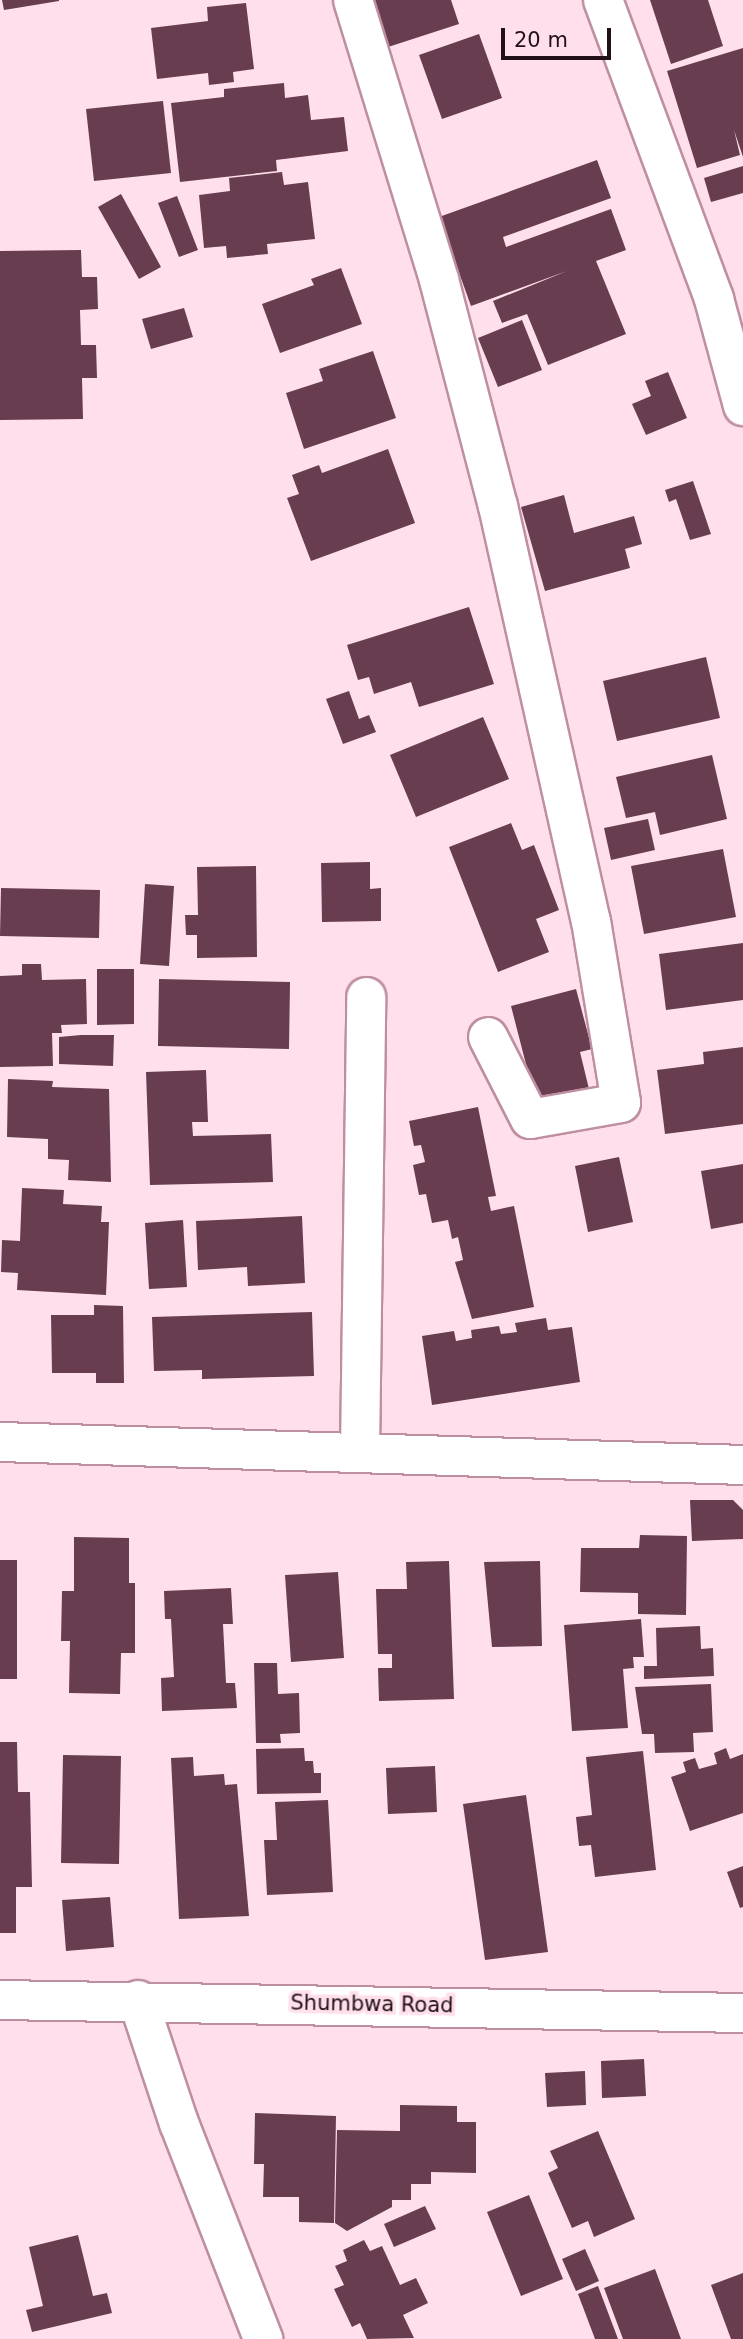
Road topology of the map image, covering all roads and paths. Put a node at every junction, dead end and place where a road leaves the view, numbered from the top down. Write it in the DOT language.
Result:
graph roads {
  1 [pos="353,0"];
  2 [pos="603,0"];
  3 [pos="729,296"];
  4 [pos="743,407"];
  5 [pos="366,997"];
  6 [pos="488,1037"];
  7 [pos="0,1442"];
  8 [pos="360,1451"];
  9 [pos="743,1465"];
  10 [pos="0,2000"];
  11 [pos="138,2000"];
  12 [pos="743,2012"];
  13 [pos="263,2339"];
  1 -- 6 [label="street"];
  2 -- 3 [label="street"];
  3 -- 4 [label="street"];
  5 -- 8 [label="street"];
  7 -- 8 [label="street"];
  8 -- 9 [label="street"];
  10 -- 11 [label="street, Shumbwa Road"];
  11 -- 12 [label="street, Shumbwa Road"];
  11 -- 13 [label="street"];
}
